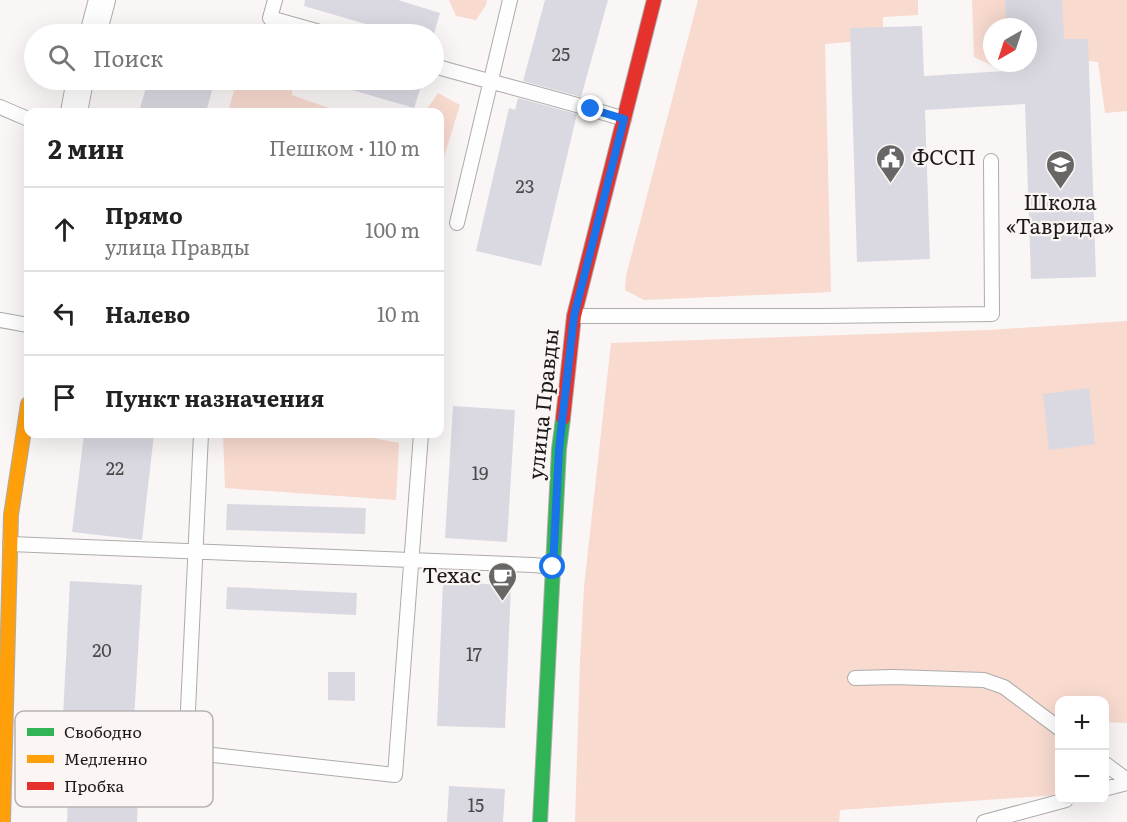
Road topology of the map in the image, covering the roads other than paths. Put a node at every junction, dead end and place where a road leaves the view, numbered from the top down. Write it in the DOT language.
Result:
graph roads {
  1 [pos="102,0"];
  2 [pos="275,0"];
  3 [pos="510,0"];
  4 [pos="654,0"];
  5 [pos="96,24"];
  6 [pos="291,24"];
  7 [pos="444,69"];
  8 [pos="490,82"];
  9 [pos="78,90"];
  10 [pos="0,107"];
  11 [pos="75,108"];
  12 [pos="24,117"];
  13 [pos="624,119"];
  14 [pos="991,161"];
  15 [pos="457,223"];
  16 [pos="574,316"];
  17 [pos="0,320"];
  18 [pos="24,324"];
  19 [pos="24,430"];
  20 [pos="201,438"];
  21 [pos="421,438"];
  22 [pos="10,544"];
  23 [pos="195,552"];
  24 [pos="412,560"];
  25 [pos="553,567"];
  26 [pos="855,678"];
  27 [pos="188,711"];
  28 [pos="1055,726"];
  29 [pos="213,755"];
  30 [pos="2,760"];
  31 [pos="1109,767"];
  32 [pos="1127,782"];
  33 [pos="1109,787"];
  34 [pos="1055,803"];
  35 [pos="3,822"];
  36 [pos="540,822"];
  37 [pos="984,822"];
  1 -- 5 [label="street"];
  2 -- 6 [label="lane"];
  3 -- 8 [label="lane"];
  4 -- 13 [label="main road, улица Правды"];
  7 -- 8 [label="lane"];
  8 -- 13 [label="lane"];
  8 -- 15 [label="lane"];
  9 -- 11 [label="street"];
  10 -- 12 [label="lane"];
  13 -- 16 [label="main road, улица Правды"];
  14 -- 16 [label="lane"];
  16 -- 25 [label="main road, улица Правды"];
  17 -- 18 [label="lane"];
  19 -- 22 [label="main road"];
  20 -- 23 [label="lane"];
  21 -- 24 [label="lane"];
  22 -- 23 [label="lane"];
  22 -- 30 [label="main road"];
  23 -- 24 [label="lane"];
  23 -- 27 [label="lane"];
  24 -- 25 [label="lane"];
  24 -- 29 [label="lane"];
  25 -- 36 [label="main road, улица Правды"];
  26 -- 28 [label="lane"];
  30 -- 35 [label="main road"];
  31 -- 32 [label="lane"];
  32 -- 33 [label="lane"];
  34 -- 37 [label="lane"];
}
